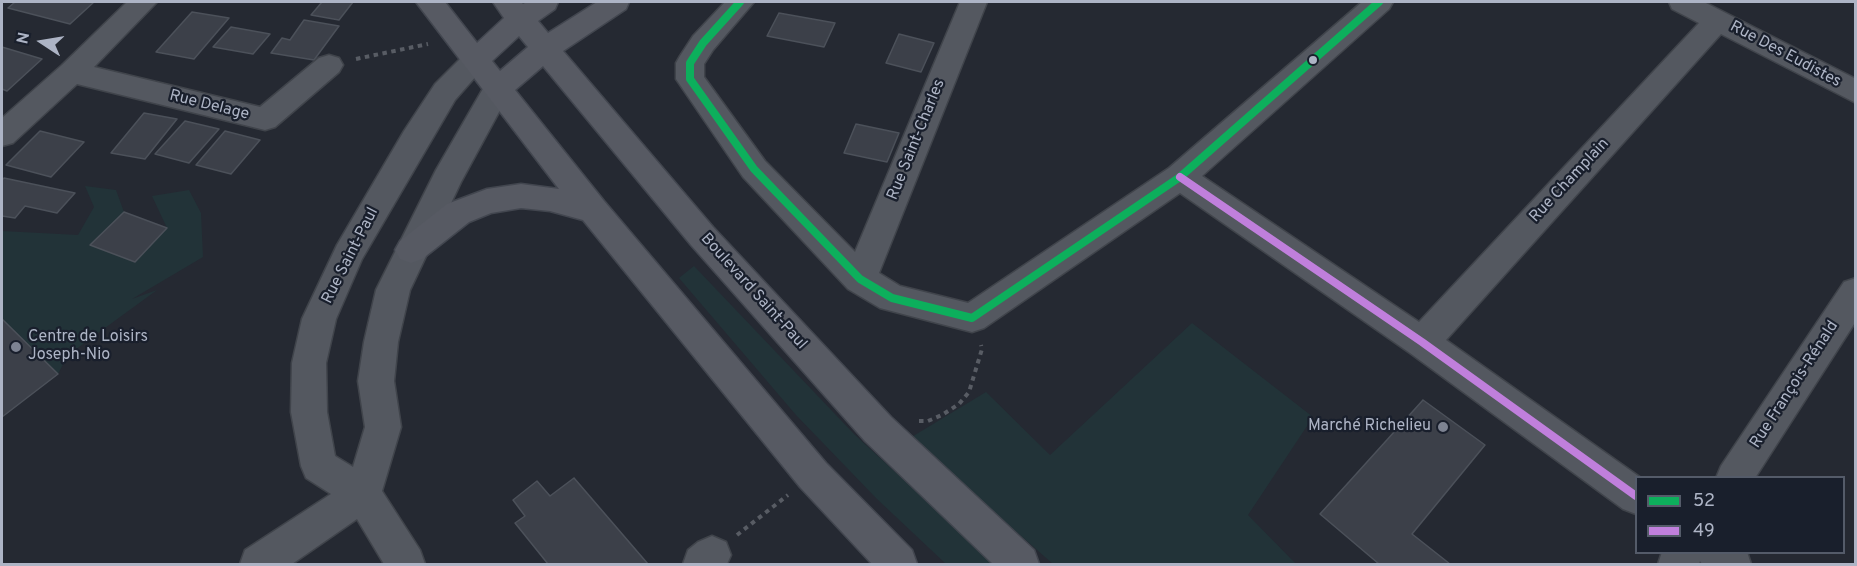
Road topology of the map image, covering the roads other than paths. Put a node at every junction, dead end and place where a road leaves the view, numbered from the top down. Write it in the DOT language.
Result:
graph roads {
  1 [pos="143,2"];
  2 [pos="430,2"];
  3 [pos="545,2"];
  4 [pos="616,2"];
  5 [pos="740,2"];
  6 [pos="974,2"];
  7 [pos="1682,2"];
  8 [pos="1362,5"];
  9 [pos="513,11"];
  10 [pos="1718,20"];
  11 [pos="546,48"];
  12 [pos="477,59"];
  13 [pos="329,65"];
  14 [pos="72,72"];
  15 [pos="498,88"];
  16 [pos="1856,92"];
  17 [pos="2,135"];
  18 [pos="1180,177"];
  19 [pos="594,210"];
  20 [pos="411,250"];
  21 [pos="860,279"];
  22 [pos="1856,292"];
  23 [pos="1422,342"];
  24 [pos="1735,476"];
  25 [pos="363,494"];
  26 [pos="1635,495"];
  27 [pos="1719,554"];
  28 [pos="259,564"];
  29 [pos="406,564"];
  30 [pos="898,564"];
  31 [pos="1020,564"];
  32 [pos="1732,564"];
  1 -- 14 [label="street"];
  2 -- 12 [label="main road"];
  3 -- 9 [label="main road"];
  4 -- 11 [label="main road"];
  5 -- 21 [label="street"];
  6 -- 21 [label="street, Rue Saint-Charles"];
  7 -- 10 [label="street, Rue Des Eudistes"];
  8 -- 18 [label="street"];
  9 -- 11 [label="main road, Boulevard Saint-Paul"];
  9 -- 12 [label="main road"];
  10 -- 16 [label="street, Rue Des Eudistes"];
  10 -- 23 [label="street, Rue Champlain"];
  11 -- 15 [label="main road"];
  11 -- 31 [label="main road, Boulevard Saint-Paul"];
  12 -- 15 [label="main road"];
  12 -- 25 [label="street, Rue Saint-Paul"];
  13 -- 14 [label="street, Rue Delage"];
  14 -- 17 [label="street"];
  15 -- 19 [label="main road"];
  15 -- 20 [label="street"];
  18 -- 21 [label="street"];
  18 -- 23 [label="street"];
  19 -- 20 [label="main road"];
  19 -- 30 [label="main road"];
  20 -- 25 [label="street"];
  22 -- 24 [label="street, Rue François-Rénald"];
  23 -- 26 [label="street"];
  25 -- 28 [label="street"];
  25 -- 29 [label="street, Rue Saint-Paul"];
  27 -- 32 [label="street"];
}
